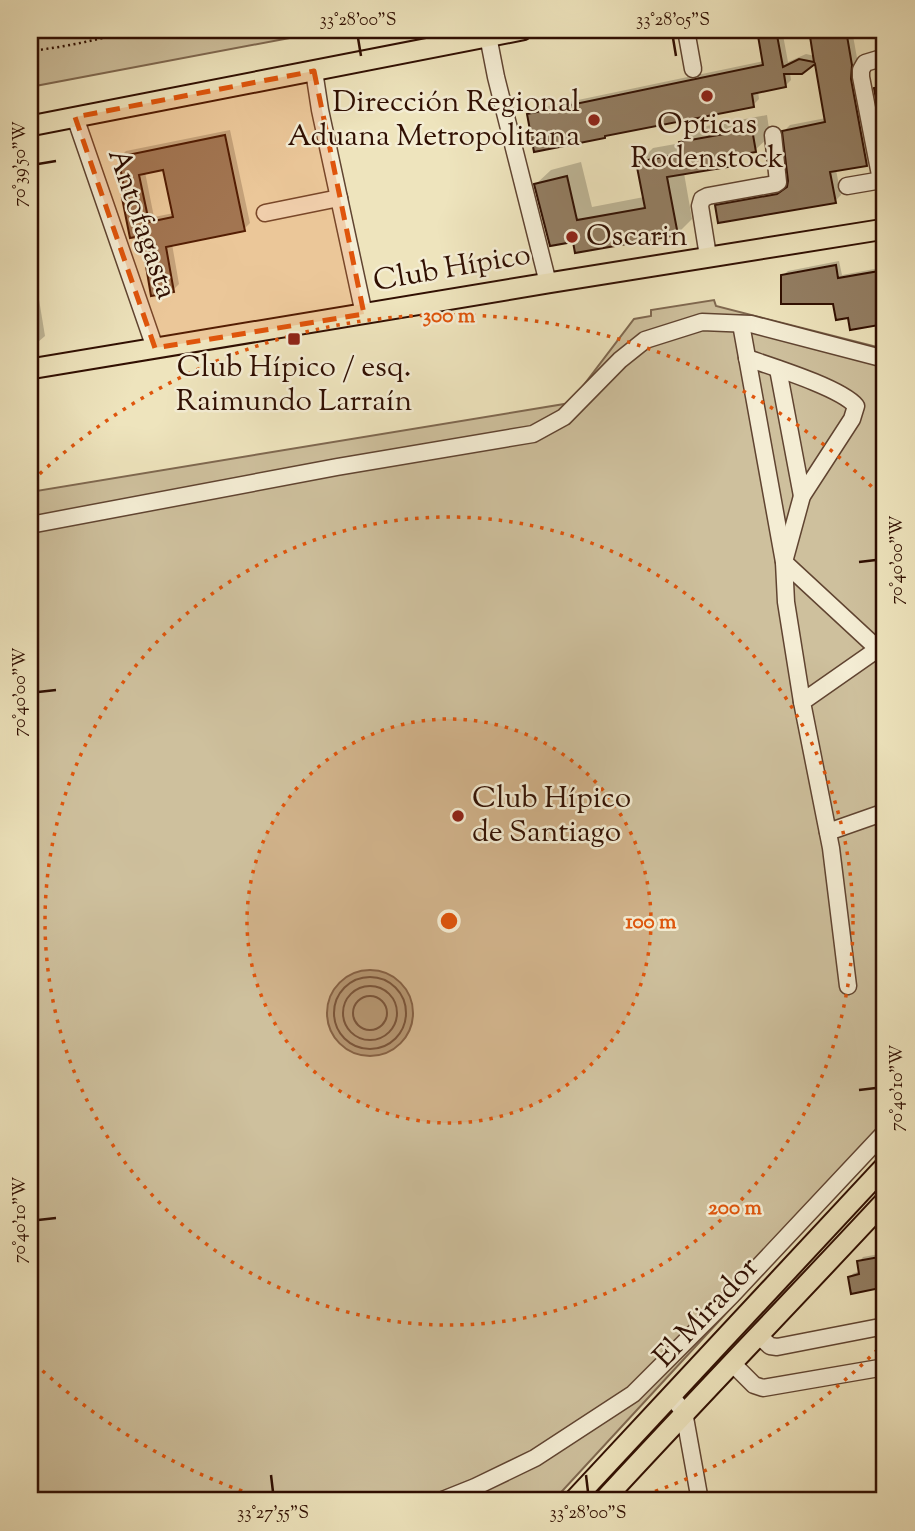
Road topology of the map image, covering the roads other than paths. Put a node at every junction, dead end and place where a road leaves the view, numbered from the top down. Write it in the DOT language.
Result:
graph roads {
  1 [pos="522,30"];
  2 [pos="686,30"];
  3 [pos="488,37"];
  4 [pos="885,57"];
  5 [pos="693,69"];
  6 [pos="314,71"];
  7 [pos="75,117"];
  8 [pos="30,126"];
  9 [pos="773,135"];
  10 [pos="884,182"];
  11 [pos="848,186"];
  12 [pos="339,198"];
  13 [pos="265,213"];
  14 [pos="885,229"];
  15 [pos="708,256"];
  16 [pos="548,283"];
  17 [pos="364,314"];
  18 [pos="741,324"];
  19 [pos="155,348"];
  20 [pos="747,358"];
  21 [pos="885,359"];
  22 [pos="30,369"];
  23 [pos="778,369"];
  24 [pos="802,496"];
  25 [pos="30,525"];
  26 [pos="784,562"];
  27 [pos="881,646"];
  28 [pos="802,702"];
  29 [pos="885,812"];
  30 [pos="828,832"];
  31 [pos="848,986"];
  32 [pos="885,1132"];
  33 [pos="885,1166"];
  34 [pos="885,1201"];
  35 [pos="885,1326"];
  36 [pos="759,1336"];
  37 [pos="733,1364"];
  38 [pos="885,1367"];
  39 [pos="671,1396"];
  40 [pos="684,1412"];
  41 [pos="440,1501"];
  42 [pos="573,1501"];
  43 [pos="603,1501"];
  44 [pos="700,1501"];
  1 -- 3 [label="main road"];
  2 -- 5 [label="street"];
  3 -- 6 [label="main road"];
  3 -- 16 [label="street"];
  4 -- 10 [label="street"];
  6 -- 7 [label="main road"];
  6 -- 12 [label="street"];
  7 -- 8 [label="main road"];
  7 -- 19 [label="street, Antofagasta"];
  9 -- 15 [label="street"];
  10 -- 11 [label="street"];
  12 -- 13 [label="street"];
  12 -- 17 [label="street"];
  14 -- 15 [label="main road, Club Hípico"];
  15 -- 16 [label="main road, Club Hípico"];
  16 -- 17 [label="main road, Club Hípico"];
  17 -- 19 [label="main road, Club Hípico"];
  18 -- 20 [label="street"];
  18 -- 21 [label="street"];
  18 -- 25 [label="street"];
  19 -- 22 [label="main road, Club Hípico"];
  20 -- 23 [label="street"];
  20 -- 26 [label="street"];
  23 -- 24 [label="street"];
  23 -- 24 [label="street"];
  24 -- 26 [label="street"];
  26 -- 27 [label="street"];
  26 -- 28 [label="street"];
  27 -- 28 [label="street"];
  28 -- 30 [label="street"];
  29 -- 30 [label="street"];
  30 -- 31 [label="street"];
  32 -- 41 [label="street"];
  33 -- 39 [label="main road, El Mirador"];
  34 -- 36 [label="main road, El Mirador"];
  35 -- 36 [label="street"];
  36 -- 37 [label="main road, El Mirador"];
  37 -- 38 [label="street"];
  37 -- 40 [label="main road, El Mirador"];
  39 -- 40 [label="street"];
  39 -- 42 [label="main road, El Mirador"];
  40 -- 43 [label="main road, El Mirador"];
  40 -- 44 [label="street"];
}
